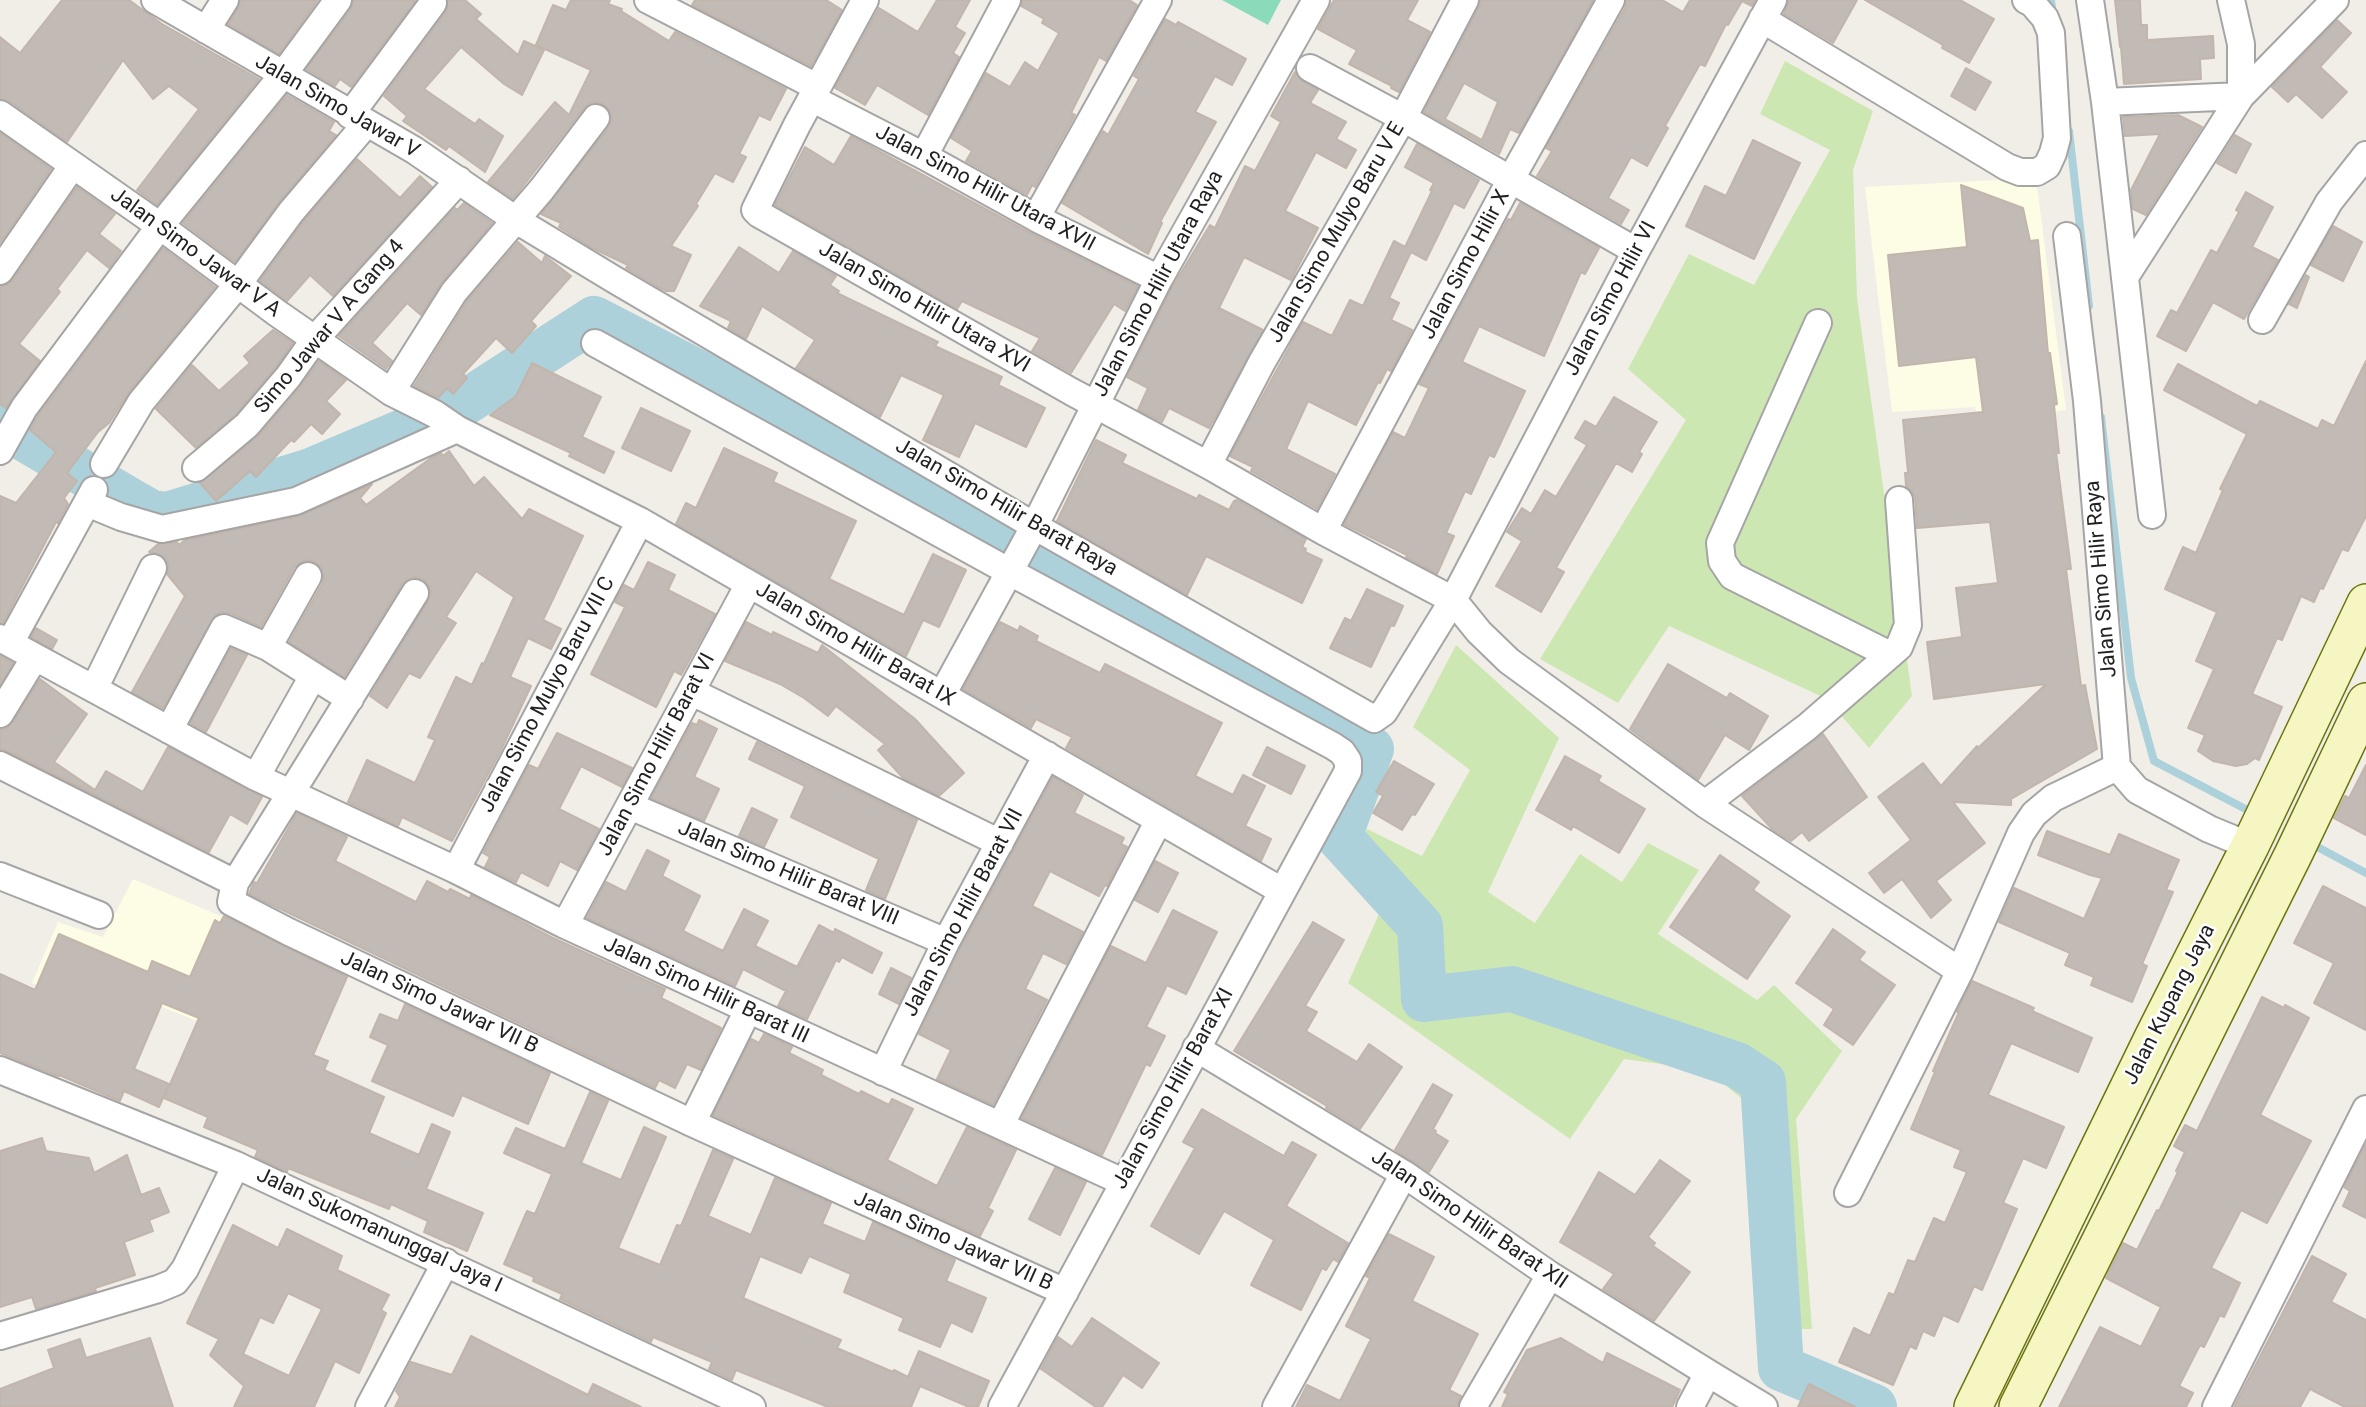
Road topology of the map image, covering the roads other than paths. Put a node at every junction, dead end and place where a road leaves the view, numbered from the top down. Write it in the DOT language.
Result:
graph roads {
  1 [pos="155,0"];
  2 [pos="225,0"];
  3 [pos="338,0"];
  4 [pos="648,0"];
  5 [pos="865,0"];
  6 [pos="1007,0"];
  7 [pos="1158,0"];
  8 [pos="1316,0"];
  9 [pos="1465,0"];
  10 [pos="1611,0"];
  11 [pos="2026,0"];
  12 [pos="2090,0"];
  13 [pos="2231,0"];
  14 [pos="2335,0"];
  15 [pos="433,3"];
  16 [pos="1767,10"];
  17 [pos="206,30"];
  18 [pos="1310,68"];
  19 [pos="282,76"];
  20 [pos="815,93"];
  21 [pos="2241,96"];
  22 [pos="2105,102"];
  23 [pos="0,114"];
  24 [pos="596,118"];
  25 [pos="1403,118"];
  26 [pos="358,119"];
  27 [pos="2366,155"];
  28 [pos="924,156"];
  29 [pos="73,165"];
  30 [pos="1511,179"];
  31 [pos="459,180"];
  32 [pos="1036,218"];
  33 [pos="516,220"];
  34 [pos="160,226"];
  35 [pos="2067,236"];
  36 [pos="1636,251"];
  37 [pos="0,271"];
  38 [pos="2124,277"];
  39 [pos="1159,279"];
  40 [pos="238,284"];
  41 [pos="2262,320"];
  42 [pos="1818,323"];
  43 [pos="315,339"];
  44 [pos="595,343"];
  45 [pos="391,391"];
  46 [pos="1094,404"];
  47 [pos="442,418"];
  48 [pos="5,442"];
  49 [pos="104,464"];
  50 [pos="1208,465"];
  51 [pos="196,468"];
  52 [pos="1899,500"];
  53 [pos="2152,515"];
  54 [pos="640,521"];
  55 [pos="1031,530"];
  56 [pos="1323,531"];
  57 [pos="1012,567"];
  58 [pos="153,568"];
  59 [pos="308,576"];
  60 [pos="749,583"];
  61 [pos="415,593"];
  62 [pos="1453,600"];
  63 [pos="2366,603"];
  64 [pos="5,641"];
  65 [pos="268,647"];
  66 [pos="1890,655"];
  67 [pos="35,657"];
  68 [pos="313,676"];
  69 [pos="94,689"];
  70 [pos="692,692"];
  71 [pos="942,695"];
  72 [pos="350,699"];
  73 [pos="2366,702"];
  74 [pos="0,714"];
  75 [pos="169,730"];
  76 [pos="1046,755"];
  77 [pos="0,765"];
  78 [pos="2117,767"];
  79 [pos="256,776"];
  80 [pos="292,792"];
  81 [pos="1705,804"];
  82 [pos="630,806"];
  83 [pos="1159,820"];
  84 [pos="2253,839"];
  85 [pos="1000,843"];
  86 [pos="456,870"];
  87 [pos="0,876"];
  88 [pos="236,883"];
  89 [pos="1282,891"];
  90 [pos="99,915"];
  91 [pos="565,925"];
  92 [pos="946,942"];
  93 [pos="1960,971"];
  94 [pos="748,1010"];
  95 [pos="1196,1048"];
  96 [pos="0,1070"];
  97 [pos="883,1072"];
  98 [pos="29,1083"];
  99 [pos="0,1093"];
  100 [pos="2366,1109"];
  101 [pos="692,1123"];
  102 [pos="1001,1124"];
  103 [pos="236,1165"];
  104 [pos="1404,1174"];
  105 [pos="1123,1182"];
  106 [pos="1848,1193"];
  107 [pos="446,1262"];
  108 [pos="1550,1275"];
  109 [pos="1065,1292"];
  110 [pos="2024,1300"];
  111 [pos="2063,1316"];
  112 [pos="0,1336"];
  113 [pos="1708,1373"];
  114 [pos="369,1407"];
  115 [pos="752,1407"];
  116 [pos="1002,1407"];
  117 [pos="1276,1407"];
  118 [pos="1473,1407"];
  119 [pos="1690,1407"];
  120 [pos="1764,1407"];
  121 [pos="1973,1407"];
  122 [pos="2018,1407"];
  123 [pos="2216,1407"];
  1 -- 17 [label="street, Jalan Simo Jawar V"];
  2 -- 17 [label="street"];
  3 -- 19 [label="street"];
  4 -- 20 [label="street, Jalan Simo Hilir Utara XVII"];
  5 -- 20 [label="street"];
  6 -- 28 [label="street"];
  7 -- 32 [label="street"];
  8 -- 39 [label="street, Jalan Simo Hilir Utara Raya"];
  9 -- 25 [label="street, Jalan Simo Mulyo Baru V E"];
  10 -- 30 [label="street, Jalan Simo Hilir X"];
  11 -- 16 [label="street"];
  12 -- 22 [label="street"];
  13 -- 21 [label="street"];
  14 -- 21 [label="street"];
  15 -- 26 [label="street"];
  16 -- 36 [label="street, Jalan Simo Hilir VI"];
  17 -- 19 [label="street, Jalan Simo Jawar V"];
  18 -- 25 [label="street"];
  19 -- 26 [label="street, Jalan Simo Jawar V"];
  19 -- 34 [label="street"];
  20 -- 28 [label="street, Jalan Simo Hilir Utara XVII"];
  20 -- 46 [label="street, Jalan Simo Hilir Utara XVI"];
  21 -- 22 [label="street"];
  21 -- 38 [label="street"];
  22 -- 38 [label="street"];
  23 -- 29 [label="street, Jalan Simo Jawar V A"];
  24 -- 33 [label="street"];
  25 -- 30 [label="street"];
  25 -- 50 [label="street, Jalan Simo Mulyo Baru V E"];
  26 -- 31 [label="street, Jalan Simo Jawar V"];
  26 -- 40 [label="street"];
  27 -- 41 [label="street"];
  28 -- 32 [label="street, Jalan Simo Hilir Utara XVII"];
  29 -- 34 [label="street, Jalan Simo Jawar V A"];
  29 -- 37 [label="street"];
  30 -- 36 [label="street"];
  30 -- 56 [label="street, Jalan Simo Hilir X"];
  31 -- 33 [label="street, Jalan Simo Jawar V"];
  31 -- 43 [label="street, Simo Jawar V A Gang 4"];
  32 -- 39 [label="street, Jalan Simo Hilir Utara XVII"];
  33 -- 45 [label="street"];
  33 -- 55 [label="street, Jalan Simo Hilir Barat Raya"];
  34 -- 40 [label="street, Jalan Simo Jawar V A"];
  34 -- 48 [label="street"];
  35 -- 78 [label="street, Jalan Simo Hilir Raya"];
  36 -- 62 [label="street, Jalan Simo Hilir VI"];
  38 -- 53 [label="street"];
  39 -- 46 [label="street, Jalan Simo Hilir Utara Raya"];
  40 -- 43 [label="street, Jalan Simo Jawar V A"];
  40 -- 49 [label="street"];
  42 -- 66 [label="street"];
  43 -- 45 [label="street, Jalan Simo Jawar V A"];
  43 -- 51 [label="street, Simo Jawar V A Gang 4"];
  44 -- 57 [label="street"];
  45 -- 47 [label="street, Jalan Simo Jawar V A"];
  46 -- 50 [label="street"];
  46 -- 55 [label="street, Jalan Simo Hilir Utara Raya"];
  47 -- 54 [label="street, Jalan Simo Hilir Barat IX"];
  47 -- 64 [label="street"];
  50 -- 56 [label="street"];
  52 -- 66 [label="street"];
  54 -- 60 [label="street, Jalan Simo Hilir Barat IX"];
  54 -- 86 [label="street, Jalan Simo Mulyo Baru VII C"];
  55 -- 57 [label="street, Jalan Simo Hilir Utara Raya"];
  55 -- 62 [label="street, Jalan Simo Hilir Barat Raya"];
  56 -- 62 [label="street"];
  57 -- 71 [label="street, Jalan Simo Hilir Utara Raya"];
  57 -- 89 [label="street, Jalan Simo Hilir Barat XI"];
  58 -- 69 [label="street"];
  59 -- 65 [label="street"];
  60 -- 70 [label="street, Jalan Simo Hilir Barat VI"];
  60 -- 71 [label="street, Jalan Simo Hilir Barat IX"];
  61 -- 72 [label="street"];
  62 -- 81 [label="street"];
  63 -- 84 [label="main road, Jalan Kupang Jaya"];
  64 -- 67 [label="street"];
  65 -- 68 [label="street"];
  65 -- 75 [label="street"];
  66 -- 81 [label="street"];
  67 -- 69 [label="street"];
  67 -- 74 [label="street"];
  68 -- 72 [label="street"];
  68 -- 79 [label="street"];
  69 -- 75 [label="street"];
  70 -- 82 [label="street, Jalan Simo Hilir Barat VI"];
  70 -- 85 [label="street"];
  71 -- 76 [label="street, Jalan Simo Hilir Barat IX"];
  72 -- 80 [label="street"];
  73 -- 111 [label="main road, Jalan Kupang Jaya"];
  75 -- 79 [label="street"];
  76 -- 83 [label="street, Jalan Simo Hilir Barat IX"];
  76 -- 85 [label="street, Jalan Simo Hilir Barat VII"];
  77 -- 88 [label="street"];
  78 -- 84 [label="street"];
  78 -- 93 [label="street"];
  79 -- 80 [label="street"];
  80 -- 86 [label="street, Jalan Simo Hilir Barat III"];
  80 -- 88 [label="street"];
  81 -- 93 [label="street"];
  82 -- 91 [label="street, Jalan Simo Hilir Barat VI"];
  82 -- 92 [label="street, Jalan Simo Hilir Barat VIII"];
  83 -- 89 [label="street, Jalan Simo Hilir Barat IX"];
  83 -- 102 [label="street"];
  84 -- 110 [label="main road, Jalan Kupang Jaya"];
  85 -- 92 [label="street, Jalan Simo Hilir Barat VII"];
  86 -- 91 [label="street, Jalan Simo Hilir Barat III"];
  87 -- 90 [label="street"];
  88 -- 101 [label="street, Jalan Simo Jawar VII B"];
  89 -- 95 [label="street, Jalan Simo Hilir Barat XI"];
  91 -- 94 [label="street, Jalan Simo Hilir Barat III"];
  92 -- 97 [label="street, Jalan Simo Hilir Barat VII"];
  93 -- 106 [label="street"];
  94 -- 97 [label="street, Jalan Simo Hilir Barat III"];
  94 -- 101 [label="street"];
  95 -- 104 [label="street, Jalan Simo Hilir Barat XII"];
  95 -- 105 [label="street, Jalan Simo Hilir Barat XI"];
  96 -- 98 [label="street, Jalan Sukomanunggal Jaya I"];
  97 -- 102 [label="street, Jalan Simo Hilir Barat III"];
  98 -- 99 [label="street"];
  98 -- 103 [label="street, Jalan Sukomanunggal Jaya I"];
  100 -- 123 [label="street"];
  101 -- 109 [label="street, Jalan Simo Jawar VII B"];
  102 -- 105 [label="street, Jalan Simo Hilir Barat III"];
  103 -- 107 [label="street, Jalan Sukomanunggal Jaya I"];
  103 -- 112 [label="street"];
  104 -- 108 [label="street, Jalan Simo Hilir Barat XII"];
  104 -- 117 [label="street"];
  105 -- 109 [label="street, Jalan Simo Hilir Barat XI"];
  107 -- 114 [label="street"];
  107 -- 115 [label="street, Jalan Sukomanunggal Jaya I"];
  108 -- 113 [label="street, Jalan Simo Hilir Barat XII"];
  108 -- 118 [label="street"];
  109 -- 116 [label="street, Jalan Simo Hilir Barat XI"];
  110 -- 111 [label="main road"];
  110 -- 121 [label="main road, Jalan Kupang Jaya"];
  111 -- 122 [label="main road, Jalan Kupang Jaya"];
  113 -- 119 [label="street"];
  113 -- 120 [label="street, Jalan Simo Hilir Barat XII"];
}
